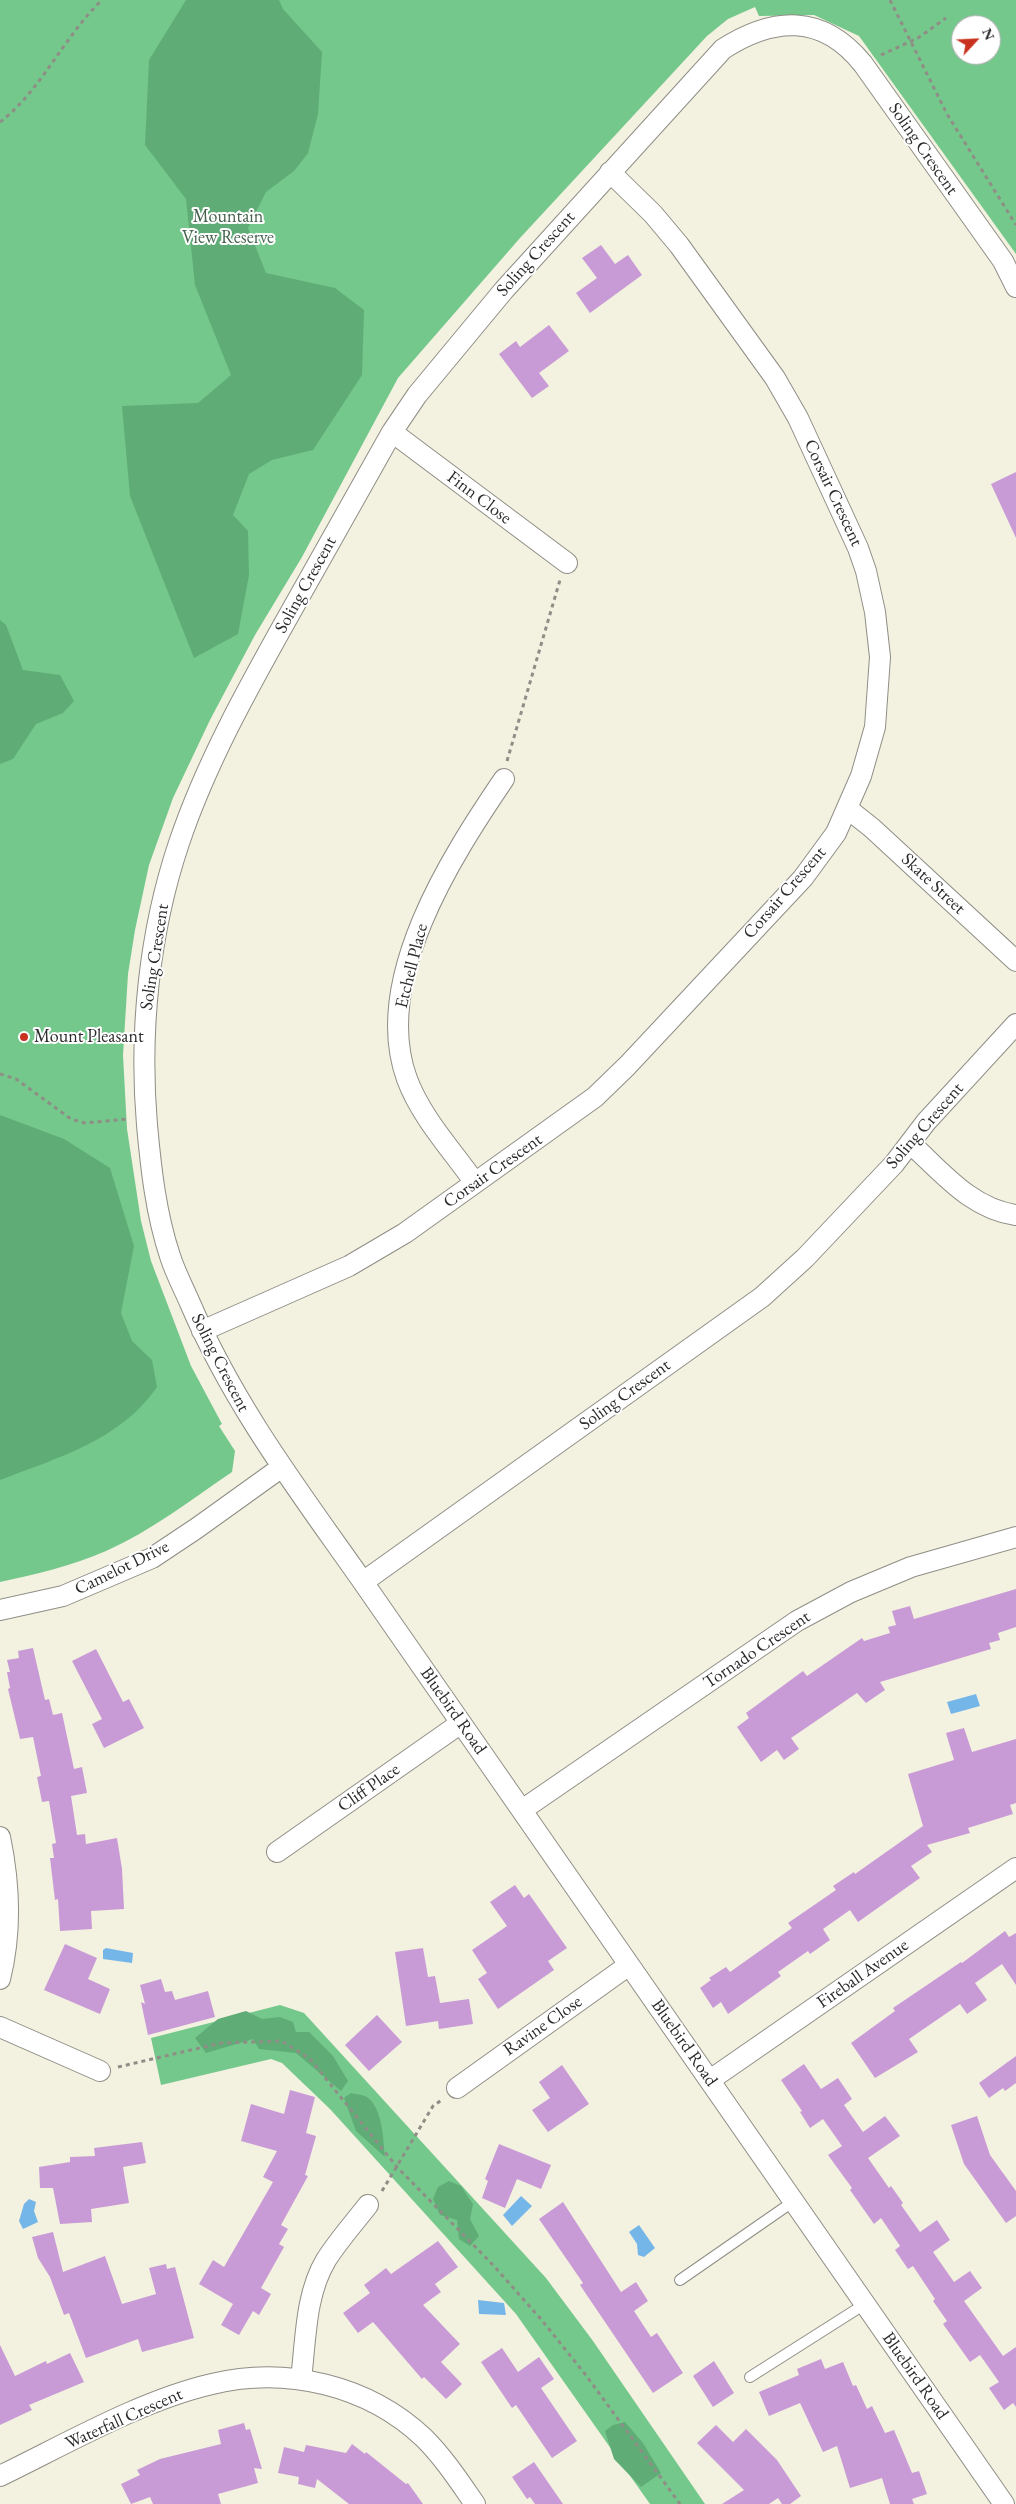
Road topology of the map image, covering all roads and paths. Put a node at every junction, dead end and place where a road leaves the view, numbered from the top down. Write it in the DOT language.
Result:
graph roads {
  1 [pos="102,0"];
  2 [pos="890,0"];
  3 [pos="946,18"];
  4 [pos="863,64"];
  5 [pos="0,122"];
  6 [pos="610,172"];
  7 [pos="1016,225"];
  8 [pos="1016,288"];
  9 [pos="392,432"];
  10 [pos="567,563"];
  11 [pos="504,779"];
  12 [pos="848,809"];
  13 [pos="1016,961"];
  14 [pos="1016,1024"];
  15 [pos="0,1074"];
  16 [pos="147,1118"];
  17 [pos="910,1143"];
  18 [pos="475,1183"];
  19 [pos="1016,1215"];
  20 [pos="202,1331"];
  21 [pos="282,1467"];
  22 [pos="1016,1537"];
  23 [pos="363,1582"];
  24 [pos="0,1610"];
  25 [pos="461,1723"];
  26 [pos="522,1810"];
  27 [pos="0,1837"];
  28 [pos="277,1852"];
  29 [pos="1016,1868"];
  30 [pos="629,1965"];
  31 [pos="0,1979"];
  32 [pos="0,2027"];
  33 [pos="100,2071"];
  34 [pos="710,2080"];
  35 [pos="457,2088"];
  36 [pos="397,2167"];
  37 [pos="794,2201"];
  38 [pos="368,2205"];
  39 [pos="680,2280"];
  40 [pos="866,2304"];
  41 [pos="750,2377"];
  42 [pos="301,2379"];
  43 [pos="0,2476"];
  44 [pos="998,2503"];
  45 [pos="475,2504"];
  46 [pos="680,2504"];
  1 -- 5 [label="path"];
  2 -- 7 [label="path"];
  3 -- 4 [label="path"];
  4 -- 6 [label="street, Soling Crescent"];
  4 -- 8 [label="street, Soling Crescent"];
  6 -- 9 [label="street, Soling Crescent"];
  6 -- 12 [label="street, Corsair Crescent"];
  9 -- 10 [label="street, Finn Close"];
  9 -- 16 [label="street, Soling Crescent"];
  10 -- 11 [label="path"];
  11 -- 18 [label="street, Etchell Place"];
  12 -- 13 [label="street, Skate Street"];
  12 -- 18 [label="street, Corsair Crescent"];
  14 -- 17 [label="street, Soling Crescent"];
  15 -- 16 [label="path"];
  16 -- 20 [label="street, Soling Crescent"];
  17 -- 19 [label="street"];
  17 -- 23 [label="street, Soling Crescent"];
  18 -- 20 [label="street, Corsair Crescent"];
  20 -- 21 [label="street, Soling Crescent"];
  21 -- 23 [label="street, Soling Crescent"];
  21 -- 24 [label="street, Camelot Drive"];
  22 -- 26 [label="street, Tornado Crescent"];
  23 -- 25 [label="street, Bluebird Road"];
  25 -- 26 [label="street, Bluebird Road"];
  25 -- 28 [label="street, Cliff Place"];
  26 -- 30 [label="street, Bluebird Road"];
  27 -- 31 [label="street"];
  29 -- 34 [label="street, Fireball Avenue"];
  30 -- 34 [label="street, Bluebird Road"];
  30 -- 35 [label="street, Ravine Close"];
  32 -- 33 [label="street"];
  33 -- 36 [label="path"];
  34 -- 37 [label="street, Bluebird Road"];
  35 -- 36 [label="path"];
  36 -- 38 [label="path"];
  36 -- 46 [label="path"];
  37 -- 39 [label="lane"];
  37 -- 40 [label="street, Bluebird Road"];
  38 -- 42 [label="street"];
  40 -- 41 [label="lane"];
  40 -- 44 [label="street, Bluebird Road"];
  42 -- 43 [label="street, Waterfall Crescent"];
  42 -- 45 [label="street, Waterfall Crescent"];
}
